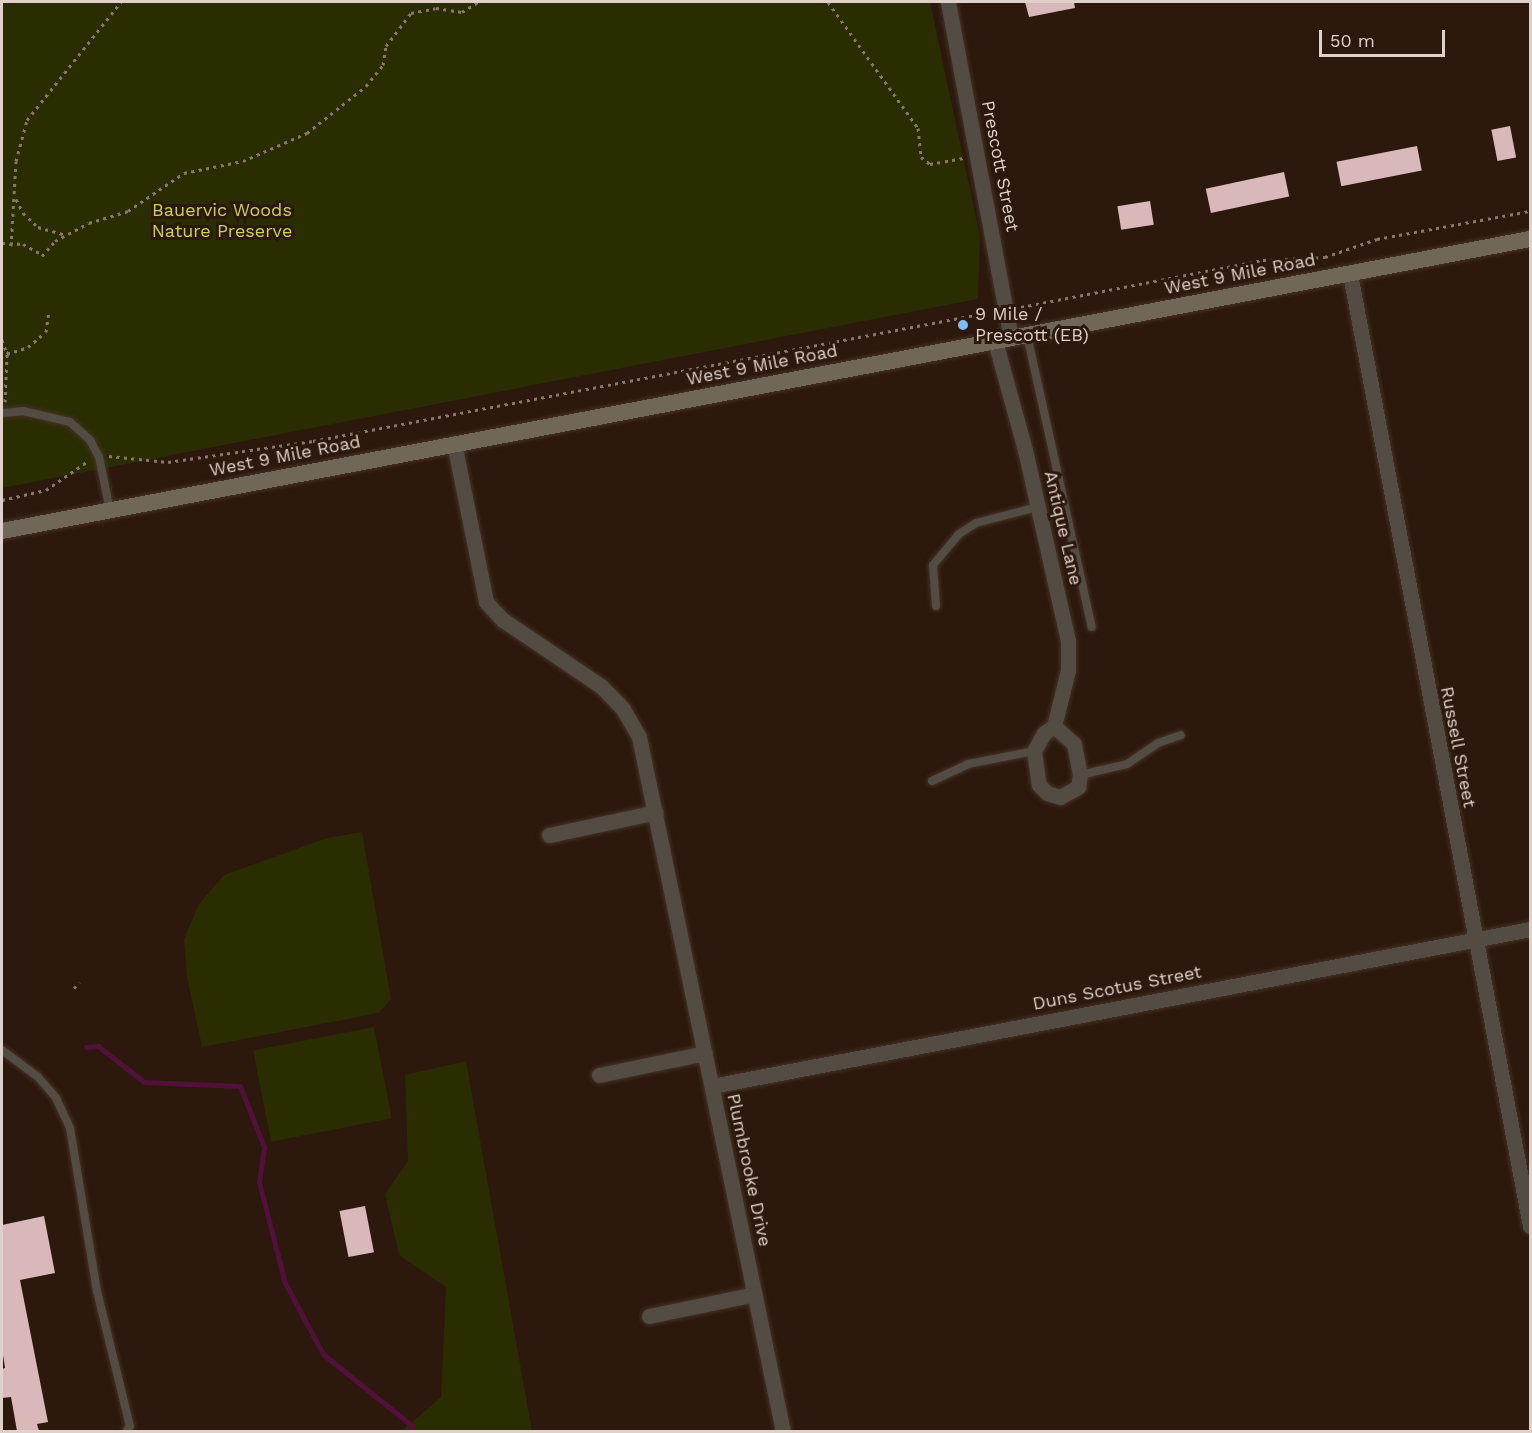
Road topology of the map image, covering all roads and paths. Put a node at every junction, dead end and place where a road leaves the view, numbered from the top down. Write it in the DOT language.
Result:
graph roads {
  1 [pos="121,2"];
  2 [pos="478,2"];
  3 [pos="828,2"];
  4 [pos="948,2"];
  5 [pos="979,155"];
  6 [pos="16,197"];
  7 [pos="1530,211"];
  8 [pos="66,235"];
  9 [pos="1530,239"];
  10 [pos="2,243"];
  11 [pos="11,244"];
  12 [pos="1350,274"];
  13 [pos="1024,306"];
  14 [pos="48,311"];
  15 [pos="988,312"];
  16 [pos="1011,338"];
  17 [pos="2,340"];
  18 [pos="11,348"];
  19 [pos="7,354"];
  20 [pos="4,413"];
  21 [pos="454,443"];
  22 [pos="99,457"];
  23 [pos="2,500"];
  24 [pos="1038,507"];
  25 [pos="110,510"];
  26 [pos="2,531"];
  27 [pos="936,606"];
  28 [pos="1092,627"];
  29 [pos="1054,726"];
  30 [pos="1181,735"];
  31 [pos="1034,751"];
  32 [pos="1080,775"];
  33 [pos="932,781"];
  34 [pos="656,812"];
  35 [pos="549,835"];
  36 [pos="1530,929"];
  37 [pos="1475,939"];
  38 [pos="80,982"];
  39 [pos="74,988"];
  40 [pos="2,1050"];
  41 [pos="705,1053"];
  42 [pos="599,1075"];
  43 [pos="712,1086"];
  44 [pos="1530,1226"];
  45 [pos="755,1294"];
  46 [pos="649,1316"];
  47 [pos="126,1431"];
  48 [pos="783,1431"];
  1 -- 6 [label="path"];
  2 -- 8 [label="path"];
  3 -- 5 [label="path"];
  4 -- 5 [label="street, Prescott Street"];
  5 -- 16 [label="street, Prescott Street"];
  6 -- 8 [label="path"];
  6 -- 11 [label="path"];
  7 -- 13 [label="path"];
  8 -- 11 [label="path"];
  9 -- 12 [label="main road, West 9 Mile Road"];
  10 -- 11 [label="path"];
  12 -- 16 [label="main road, West 9 Mile Road"];
  12 -- 37 [label="street, Russell Street"];
  14 -- 19 [label="path"];
  15 -- 22 [label="path"];
  16 -- 21 [label="main road, West 9 Mile Road"];
  16 -- 24 [label="street, Antique Lane"];
  16 -- 28 [label="lane"];
  17 -- 19 [label="path"];
  18 -- 19 [label="path"];
  19 -- 20 [label="path"];
  20 -- 22 [label="lane"];
  21 -- 25 [label="main road, West 9 Mile Road"];
  21 -- 34 [label="street, Plumbrooke Drive"];
  22 -- 23 [label="path"];
  22 -- 25 [label="lane"];
  24 -- 27 [label="lane"];
  24 -- 29 [label="street, Antique Lane"];
  25 -- 26 [label="main road, West 9 Mile Road"];
  29 -- 31 [label="street, Antique Lane"];
  29 -- 32 [label="street"];
  30 -- 32 [label="lane"];
  31 -- 32 [label="street"];
  31 -- 33 [label="lane"];
  34 -- 35 [label="street"];
  34 -- 41 [label="street, Plumbrooke Drive"];
  36 -- 37 [label="street, Duns Scotus Street"];
  37 -- 43 [label="street, Duns Scotus Street"];
  37 -- 44 [label="street, Russell Street"];
  38 -- 39 [label="path"];
  40 -- 47 [label="lane"];
  41 -- 42 [label="street"];
  41 -- 43 [label="street, Plumbrooke Drive"];
  43 -- 45 [label="street, Plumbrooke Drive"];
  45 -- 46 [label="street"];
  45 -- 48 [label="street, Plumbrooke Drive"];
}
